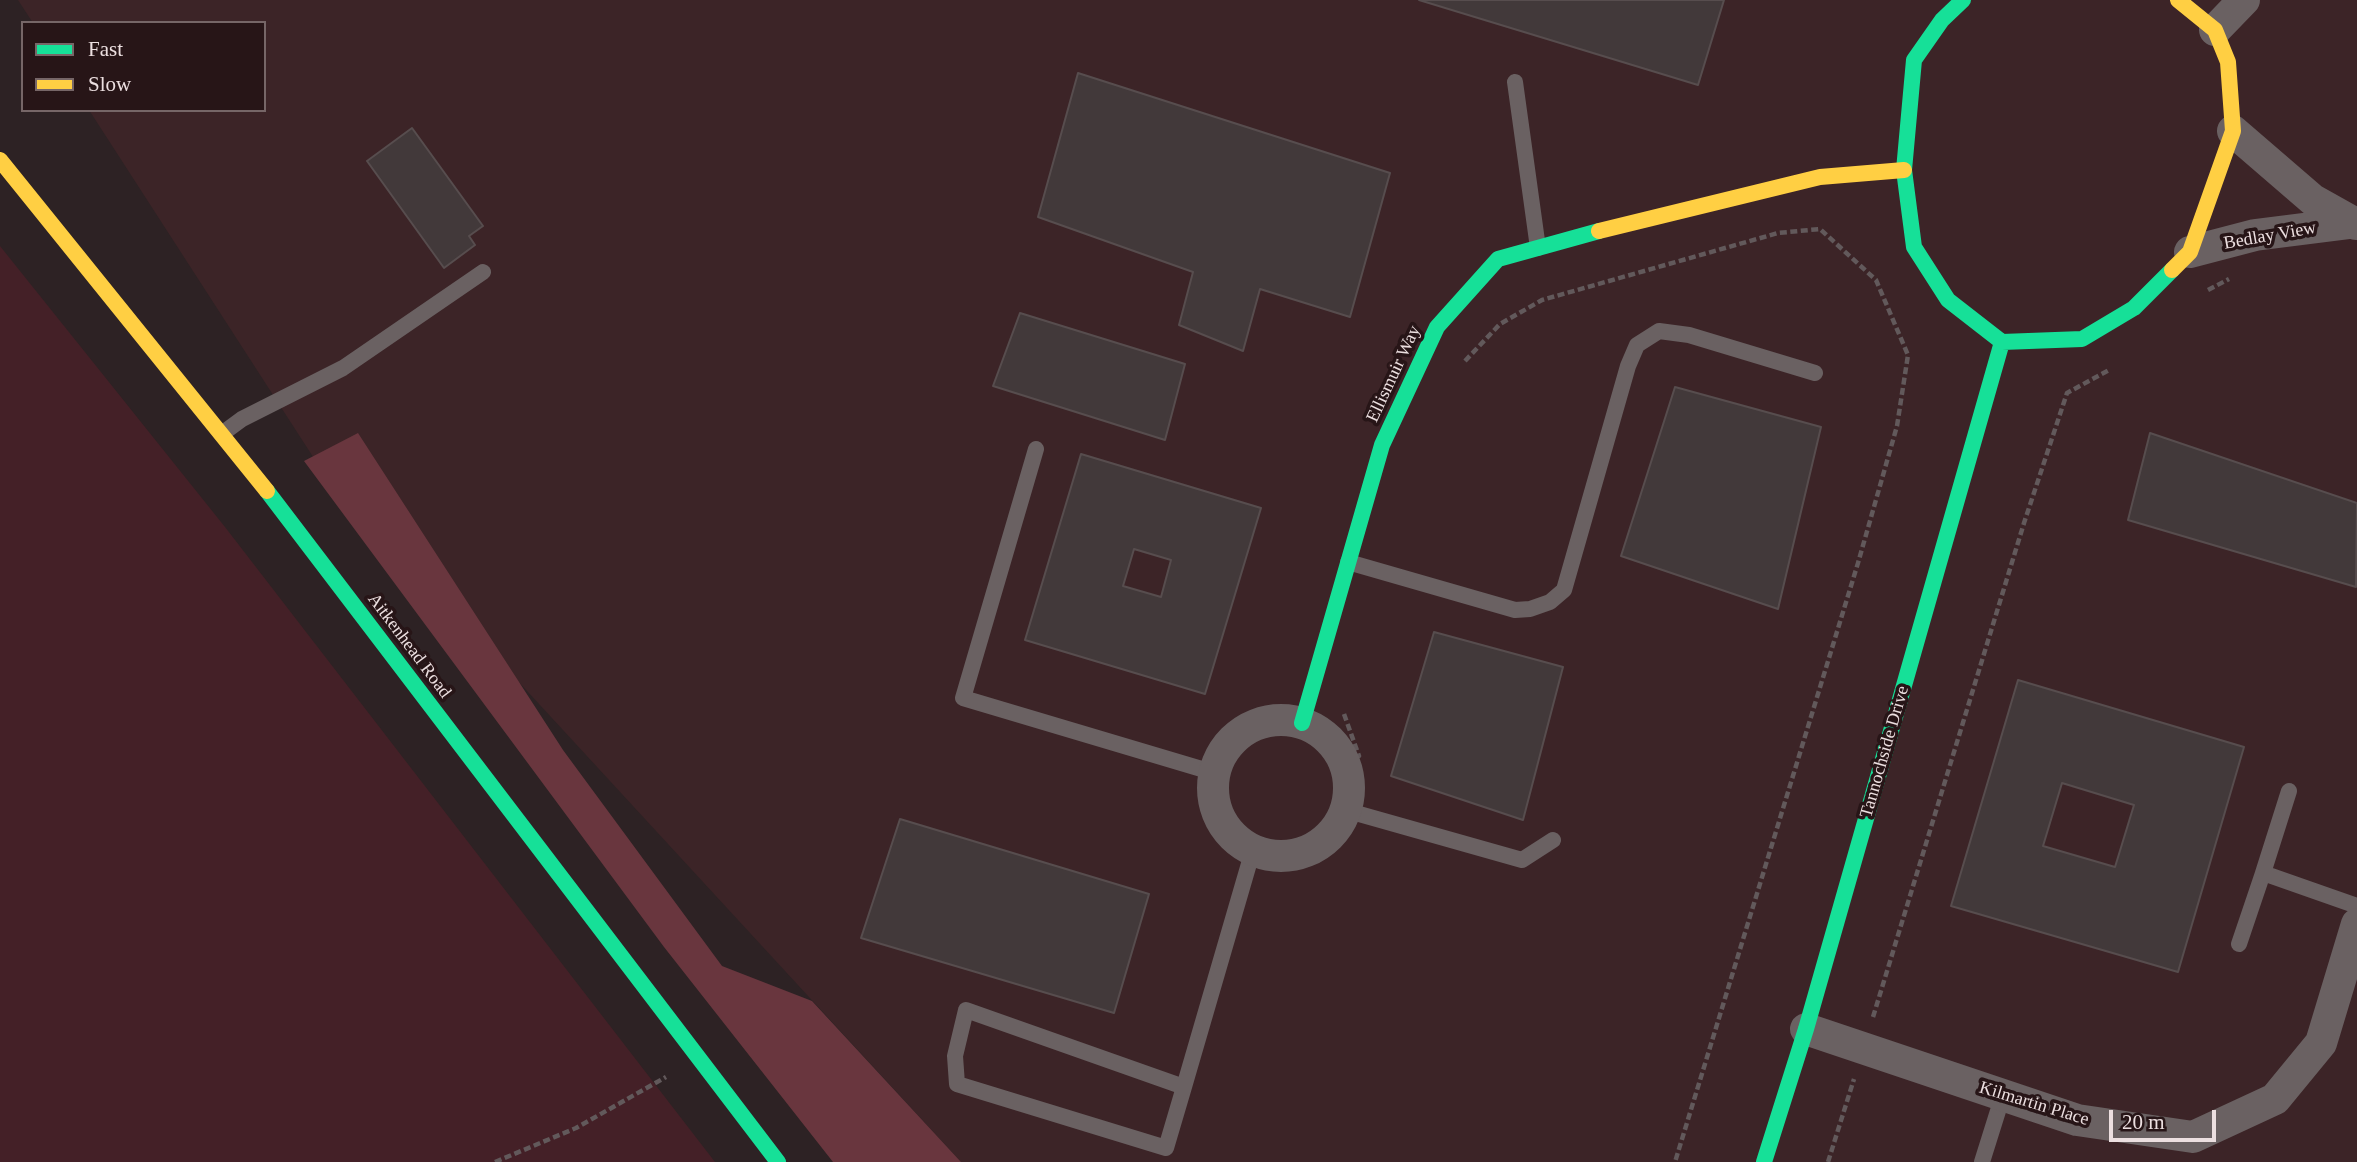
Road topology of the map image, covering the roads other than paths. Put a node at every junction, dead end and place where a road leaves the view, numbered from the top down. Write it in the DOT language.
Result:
graph roads {
  1 [pos="1963,0"];
  2 [pos="2178,0"];
  3 [pos="2244,0"];
  4 [pos="2215,30"];
  5 [pos="1515,82"];
  6 [pos="2233,131"];
  7 [pos="0,160"];
  8 [pos="1904,170"];
  9 [pos="2354,224"];
  10 [pos="1538,248"];
  11 [pos="2190,252"];
  12 [pos="483,272"];
  13 [pos="2002,342"];
  14 [pos="1815,373"];
  15 [pos="223,433"];
  16 [pos="1036,449"];
  17 [pos="1348,562"];
  18 [pos="1302,723"];
  19 [pos="1215,773"];
  20 [pos="2289,791"];
  21 [pos="1345,810"];
  22 [pos="1553,840"];
  23 [pos="1254,850"];
  24 [pos="2263,873"];
  25 [pos="2357,906"];
  26 [pos="2357,924"];
  27 [pos="2239,944"];
  28 [pos="1806,1029"];
  29 [pos="1185,1087"];
  30 [pos="2003,1095"];
  31 [pos="778,1162"];
  32 [pos="1764,1162"];
  33 [pos="1982,1162"];
  1 -- 8 [label="street"];
  2 -- 4 [label="street"];
  3 -- 4 [label="street"];
  4 -- 6 [label="street"];
  5 -- 10 [label="lane"];
  6 -- 9 [label="street, Bedlay View"];
  6 -- 11 [label="street"];
  7 -- 15 [label="street, Aitkenhead Road"];
  8 -- 10 [label="street, Ellismuir Way"];
  8 -- 13 [label="street"];
  9 -- 11 [label="street, Bedlay View"];
  10 -- 17 [label="street, Ellismuir Way"];
  11 -- 13 [label="street"];
  12 -- 15 [label="lane"];
  13 -- 28 [label="street, Tannochside Drive"];
  14 -- 17 [label="lane"];
  15 -- 31 [label="street, Aitkenhead Road"];
  16 -- 19 [label="lane"];
  17 -- 18 [label="street, Ellismuir Way"];
  18 -- 19 [label="street"];
  18 -- 21 [label="street"];
  19 -- 23 [label="street"];
  20 -- 24 [label="lane"];
  21 -- 22 [label="lane"];
  21 -- 23 [label="street"];
  23 -- 29 [label="lane"];
  24 -- 25 [label="lane"];
  24 -- 27 [label="lane"];
  26 -- 30 [label="street, Kilmartin Place"];
  28 -- 30 [label="street, Kilmartin Place"];
  28 -- 32 [label="street, Tannochside Drive"];
  29 -- 29 [label="lane"];
  30 -- 33 [label="lane"];
}
